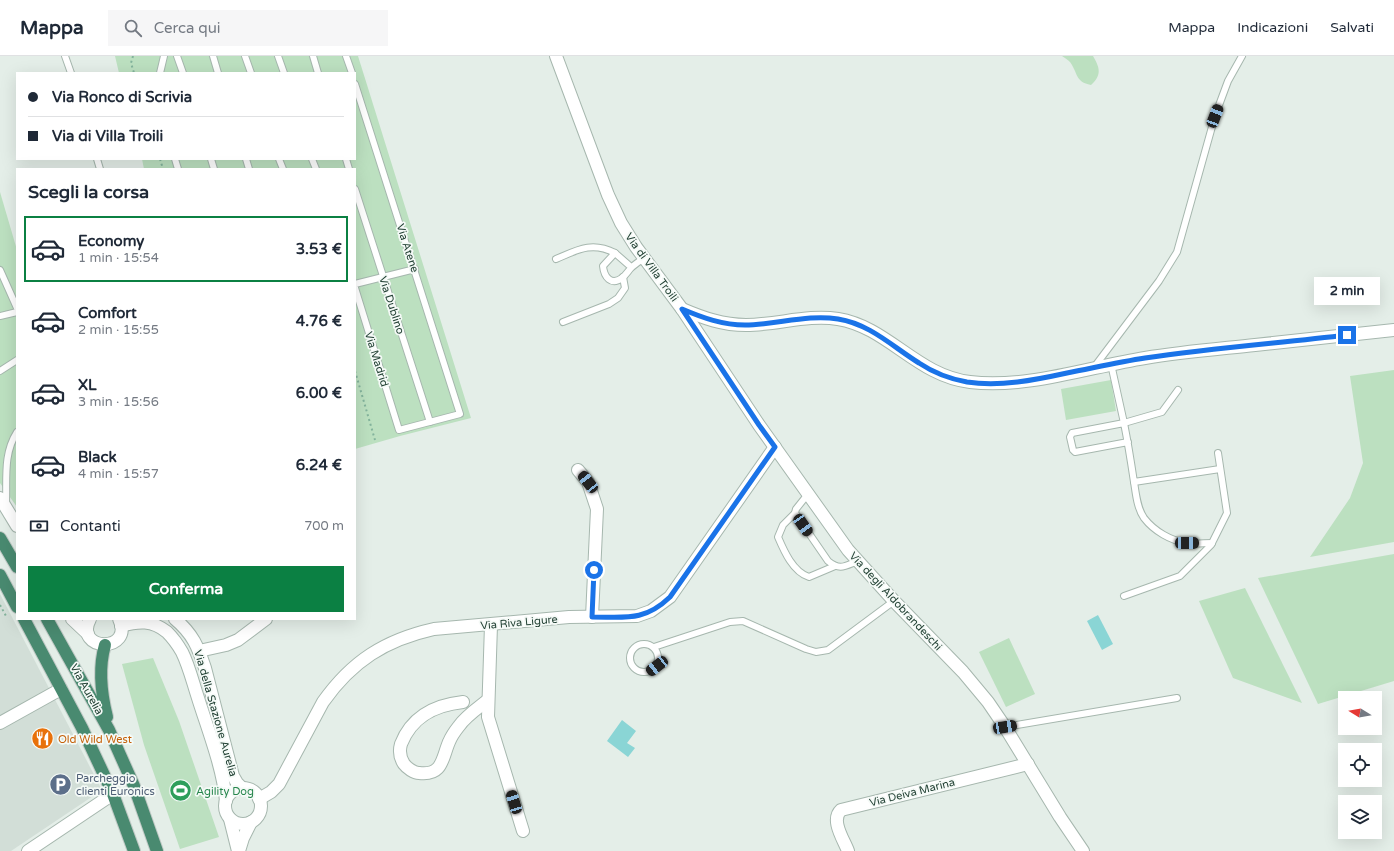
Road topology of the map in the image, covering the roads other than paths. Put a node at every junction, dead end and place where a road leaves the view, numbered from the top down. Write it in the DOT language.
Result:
graph roads {
  1 [pos="66,56"];
  2 [pos="164,56"];
  3 [pos="177,56"];
  4 [pos="213,56"];
  5 [pos="245,56"];
  6 [pos="278,56"];
  7 [pos="313,56"];
  8 [pos="346,56"];
  9 [pos="556,56"];
  10 [pos="1242,56"];
  11 [pos="71,72"];
  12 [pos="160,72"];
  13 [pos="182,72"];
  14 [pos="218,72"];
  15 [pos="251,72"];
  16 [pos="284,72"];
  17 [pos="318,72"];
  18 [pos="352,72"];
  19 [pos="356,87"];
  20 [pos="356,192"];
  21 [pos="615,253"];
  22 [pos="644,258"];
  23 [pos="556,260"];
  24 [pos="631,268"];
  25 [pos="415,269"];
  26 [pos="0,270"];
  27 [pos="383,277"];
  28 [pos="623,277"];
  29 [pos="356,284"];
  30 [pos="356,291"];
  31 [pos="16,306"];
  32 [pos="682,309"];
  33 [pos="16,312"];
  34 [pos="0,316"];
  35 [pos="563,322"];
  36 [pos="1394,330"];
  37 [pos="16,361"];
  38 [pos="1111,364"];
  39 [pos="1094,368"];
  40 [pos="0,371"];
  41 [pos="1178,390"];
  42 [pos="430,422"];
  43 [pos="1124,423"];
  44 [pos="16,434"];
  45 [pos="1128,442"];
  46 [pos="775,447"];
  47 [pos="1218,454"];
  48 [pos="7,455"];
  49 [pos="0,456"];
  50 [pos="1220,469"];
  51 [pos="578,470"];
  52 [pos="1134,482"];
  53 [pos="808,494"];
  54 [pos="3,503"];
  55 [pos="794,513"];
  56 [pos="16,524"];
  57 [pos="0,538"];
  58 [pos="1212,543"];
  59 [pos="858,561"];
  60 [pos="16,565"];
  61 [pos="835,566"];
  62 [pos="0,576"];
  63 [pos="1124,596"];
  64 [pos="894,601"];
  65 [pos="16,605"];
  66 [pos="592,617"];
  67 [pos="25,620"];
  68 [pos="48,620"];
  69 [pos="73,620"];
  70 [pos="90,620"];
  71 [pos="176,620"];
  72 [pos="265,620"];
  73 [pos="120,622"];
  74 [pos="491,625"];
  75 [pos="88,634"];
  76 [pos="105,645"];
  77 [pos="654,647"];
  78 [pos="199,651"];
  79 [pos="61,689"];
  80 [pos="1177,698"];
  81 [pos="488,700"];
  82 [pos="463,702"];
  83 [pos="0,723"];
  84 [pos="1005,727"];
  85 [pos="109,730"];
  86 [pos="1028,764"];
  87 [pos="243,789"];
  88 [pos="113,794"];
  89 [pos="259,799"];
  90 [pos="226,801"];
  91 [pos="230,819"];
  92 [pos="251,822"];
  93 [pos="523,831"];
  94 [pos="28,851"];
  95 [pos="134,851"];
  96 [pos="157,851"];
  97 [pos="239,851"];
  98 [pos="848,851"];
  99 [pos="1083,851"];
  1 -- 11 [label="lane"];
  2 -- 12 [label="lane"];
  3 -- 13 [label="lane"];
  4 -- 14 [label="lane"];
  5 -- 15 [label="lane"];
  6 -- 16 [label="lane"];
  7 -- 17 [label="lane"];
  8 -- 18 [label="lane"];
  9 -- 22 [label="street, Via di Villa Troili"];
  10 -- 39 [label="lane"];
  19 -- 25 [label="lane, Via Atene"];
  20 -- 27 [label="lane, Via Dublino"];
  21 -- 23 [label="lane"];
  21 -- 24 [label="lane"];
  21 -- 28 [label="lane"];
  22 -- 24 [label="lane"];
  22 -- 32 [label="street, Via di Villa Troili"];
  24 -- 28 [label="lane"];
  25 -- 27 [label="lane"];
  25 -- 42 [label="lane, Via Atene"];
  26 -- 31 [label="lane"];
  27 -- 29 [label="lane"];
  27 -- 42 [label="lane, Via Dublino"];
  28 -- 35 [label="lane"];
  30 -- 42 [label="lane, Via Madrid"];
  32 -- 39 [label="street, Via di Villa Troili"];
  32 -- 46 [label="street, Via degli Aldobrandeschi"];
  33 -- 34 [label="lane"];
  36 -- 38 [label="street, Via di Villa Troili"];
  37 -- 40 [label="lane"];
  38 -- 39 [label="street, Via di Villa Troili"];
  38 -- 43 [label="lane"];
  41 -- 43 [label="lane"];
  43 -- 45 [label="lane"];
  43 -- 45 [label="lane"];
  44 -- 48 [label="lane"];
  45 -- 52 [label="lane"];
  46 -- 53 [label="street, Via degli Aldobrandeschi"];
  46 -- 66 [label="street, Via Riva Ligure"];
  47 -- 50 [label="lane"];
  48 -- 49 [label="lane"];
  48 -- 54 [label="lane"];
  50 -- 52 [label="lane"];
  50 -- 58 [label="lane"];
  51 -- 66 [label="street"];
  52 -- 58 [label="lane"];
  53 -- 55 [label="lane"];
  53 -- 59 [label="street, Via degli Aldobrandeschi"];
  54 -- 56 [label="street"];
  55 -- 61 [label="lane"];
  55 -- 61 [label="lane"];
  57 -- 60 [label="highway"];
  58 -- 63 [label="lane"];
  59 -- 61 [label="lane"];
  59 -- 64 [label="street, Via degli Aldobrandeschi"];
  62 -- 65 [label="highway"];
  64 -- 77 [label="lane"];
  64 -- 84 [label="street, Via degli Aldobrandeschi"];
  66 -- 74 [label="street, Via Riva Ligure"];
  67 -- 79 [label="highway, Via Aurelia"];
  68 -- 85 [label="highway, Via Aurelia"];
  69 -- 75 [label="street"];
  70 -- 75 [label="street"];
  71 -- 78 [label="street, Via della Stazione Aurelia"];
  72 -- 78 [label="street"];
  73 -- 76 [label="street"];
  73 -- 90 [label="street"];
  74 -- 81 [label="street"];
  74 -- 89 [label="street, Via Riva Ligure"];
  75 -- 76 [label="street"];
  76 -- 85 [label="highway"];
  77 -- 77 [label="lane"];
  78 -- 87 [label="street, Via della Stazione Aurelia"];
  79 -- 83 [label="street"];
  79 -- 88 [label="highway, Via Aurelia"];
  80 -- 84 [label="lane"];
  81 -- 82 [label="street"];
  81 -- 93 [label="street"];
  84 -- 86 [label="street, Via degli Aldobrandeschi"];
  85 -- 96 [label="highway, Via Aurelia"];
  86 -- 98 [label="street, Via Deiva Marina"];
  86 -- 99 [label="street, Via degli Aldobrandeschi"];
  87 -- 89 [label="street"];
  87 -- 90 [label="street"];
  88 -- 94 [label="street"];
  88 -- 95 [label="highway, Via Aurelia"];
  89 -- 92 [label="street"];
  90 -- 91 [label="street"];
  91 -- 92 [label="street"];
  91 -- 97 [label="street"];
  92 -- 97 [label="street"];
}
